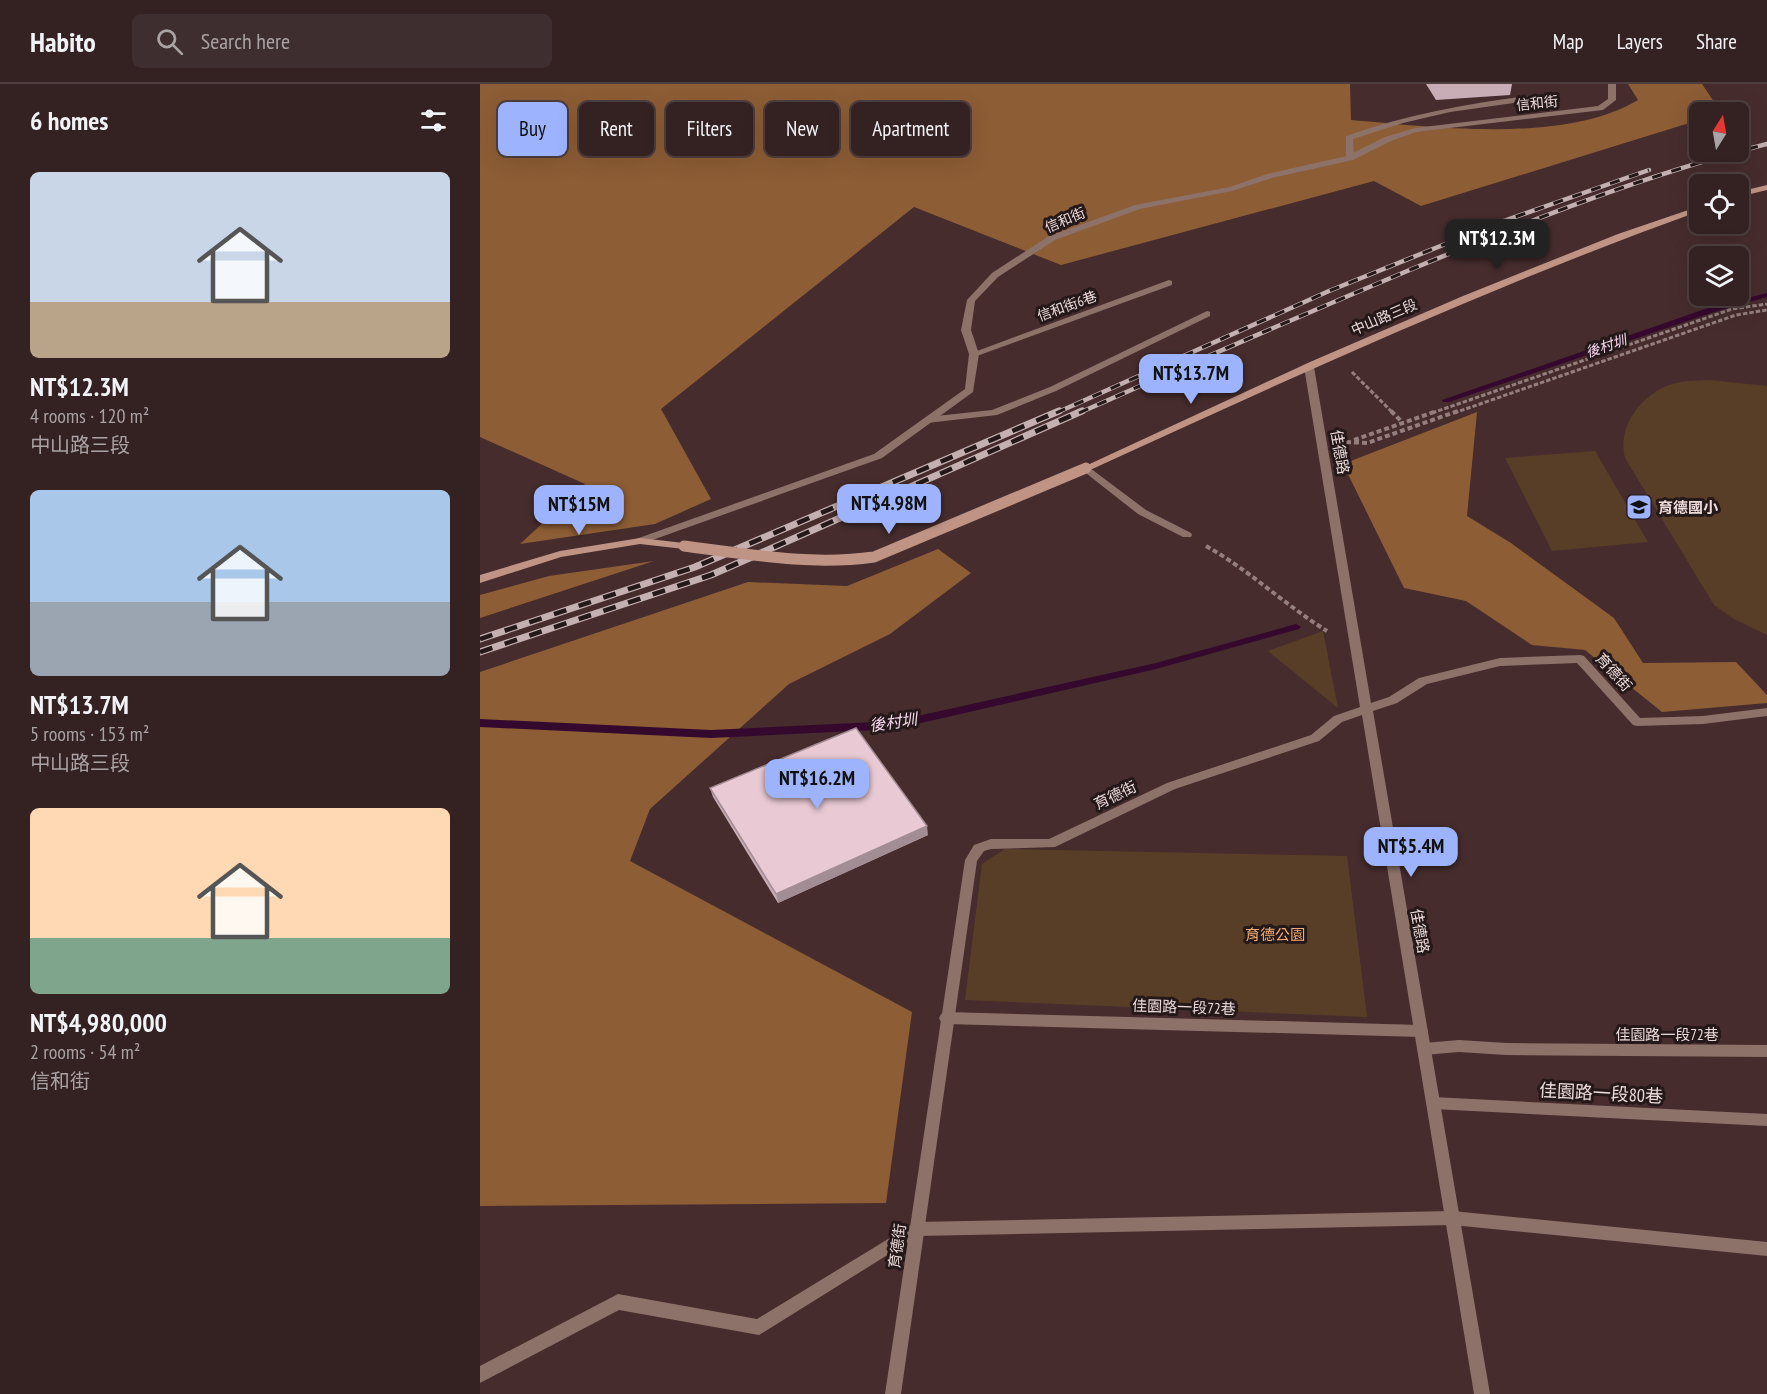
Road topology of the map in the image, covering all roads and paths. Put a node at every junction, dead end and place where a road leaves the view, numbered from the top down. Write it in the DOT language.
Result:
graph roads {
  1 [pos="1612,84"];
  2 [pos="1552,95"];
  3 [pos="1350,158"];
  4 [pos="1767,187"];
  5 [pos="1749,192"];
  6 [pos="1689,212"];
  7 [pos="1169,283"];
  8 [pos="1767,304"];
  9 [pos="1767,310"];
  10 [pos="1207,314"];
  11 [pos="974,354"];
  12 [pos="1334,355"];
  13 [pos="1309,367"];
  14 [pos="927,420"];
  15 [pos="1404,423"];
  16 [pos="1351,441"];
  17 [pos="1342,443"];
  18 [pos="1086,468"];
  19 [pos="1187,535"];
  20 [pos="640,542"];
  21 [pos="480,579"];
  22 [pos="1356,648"];
  23 [pos="1366,709"];
  24 [pos="1767,712"];
  25 [pos="946,1017"];
  26 [pos="1421,1031"];
  27 [pos="1424,1049"];
  28 [pos="1767,1051"];
  29 [pos="1433,1103"];
  30 [pos="1767,1120"];
  31 [pos="1452,1218"];
  32 [pos="916,1229"];
  33 [pos="1767,1249"];
  34 [pos="480,1375"];
  35 [pos="893,1394"];
  36 [pos="1482,1394"];
  1 -- 3 [label="street, 信和街"];
  2 -- 3 [label="street"];
  3 -- 11 [label="street, 信和街"];
  4 -- 5 [label="main road"];
  6 -- 12 [label="main road, 中山路三段"];
  7 -- 11 [label="street, 信和街6巷"];
  8 -- 15 [label="path"];
  9 -- 16 [label="path"];
  10 -- 14 [label="street"];
  11 -- 14 [label="street, 信和街"];
  12 -- 13 [label="main road, 中山路三段"];
  12 -- 15 [label="path"];
  13 -- 18 [label="main road, 中山路三段"];
  13 -- 22 [label="street, 佳德路"];
  14 -- 20 [label="street, 信和街"];
  15 -- 16 [label="path"];
  16 -- 17 [label="path"];
  18 -- 19 [label="street"];
  18 -- 20 [label="main road, 中山路三段, bridge"];
  19 -- 22 [label="path"];
  20 -- 21 [label="main road"];
  22 -- 23 [label="street, 佳德路"];
  23 -- 24 [label="street, 育德街"];
  23 -- 25 [label="street, 育德街"];
  23 -- 26 [label="street, 佳德路"];
  25 -- 26 [label="street, 佳園路一段72巷"];
  25 -- 32 [label="street, 育德街"];
  26 -- 27 [label="street, 佳德路"];
  27 -- 28 [label="street, 佳園路一段72巷"];
  27 -- 29 [label="street, 佳德路"];
  29 -- 30 [label="street, 佳園路一段80巷"];
  29 -- 31 [label="street, 佳德路"];
  31 -- 32 [label="street"];
  31 -- 33 [label="street"];
  31 -- 36 [label="street, 佳德路"];
  32 -- 34 [label="street"];
  32 -- 35 [label="street, 育德街"];
}
